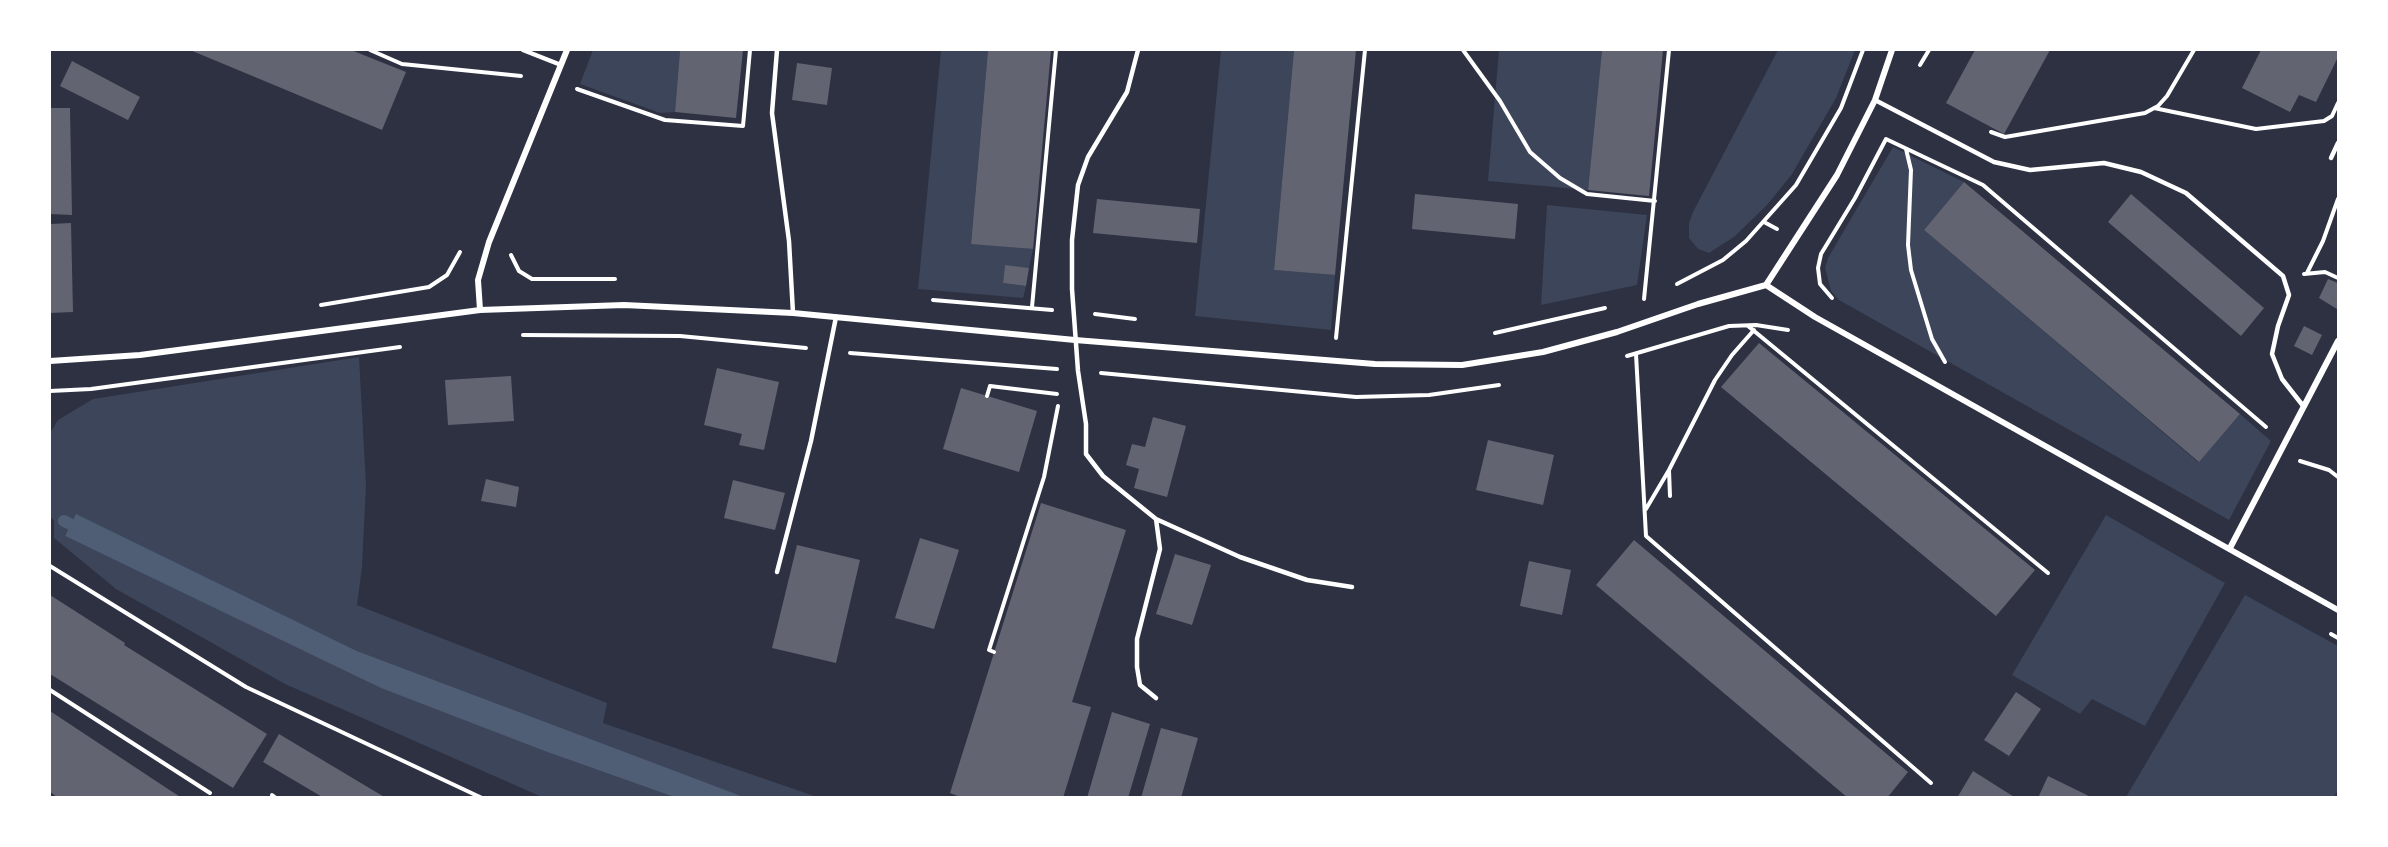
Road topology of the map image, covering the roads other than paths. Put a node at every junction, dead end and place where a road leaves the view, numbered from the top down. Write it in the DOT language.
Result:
graph roads {
  1 [pos="523,50"];
  2 [pos="567,50"];
  3 [pos="777,50"];
  4 [pos="1138,50"];
  5 [pos="1892,50"];
  6 [pos="561,65"];
  7 [pos="1875,100"];
  8 [pos="2338,143"];
  9 [pos="2331,158"];
  10 [pos="1766,285"];
  11 [pos="480,310"];
  12 [pos="794,313"];
  13 [pos="836,316"];
  14 [pos="1075,340"];
  15 [pos="2338,341"];
  16 [pos="50,361"];
  17 [pos="2304,407"];
  18 [pos="1156,519"];
  19 [pos="2230,549"];
  20 [pos="777,572"];
  21 [pos="1352,587"];
  22 [pos="2338,610"];
  23 [pos="1156,698"];
  1 -- 6 [label="lane"];
  2 -- 6 [label="street"];
  3 -- 12 [label="lane"];
  4 -- 14 [label="lane"];
  5 -- 7 [label="street"];
  6 -- 11 [label="street"];
  7 -- 10 [label="street"];
  7 -- 17 [label="lane"];
  8 -- 9 [label="lane"];
  10 -- 14 [label="street"];
  10 -- 19 [label="street"];
  11 -- 12 [label="street"];
  11 -- 16 [label="street"];
  12 -- 13 [label="street"];
  13 -- 14 [label="street"];
  13 -- 20 [label="lane"];
  14 -- 18 [label="lane"];
  15 -- 17 [label="street"];
  17 -- 19 [label="street"];
  18 -- 21 [label="lane"];
  18 -- 23 [label="lane"];
  19 -- 22 [label="street"];
}
